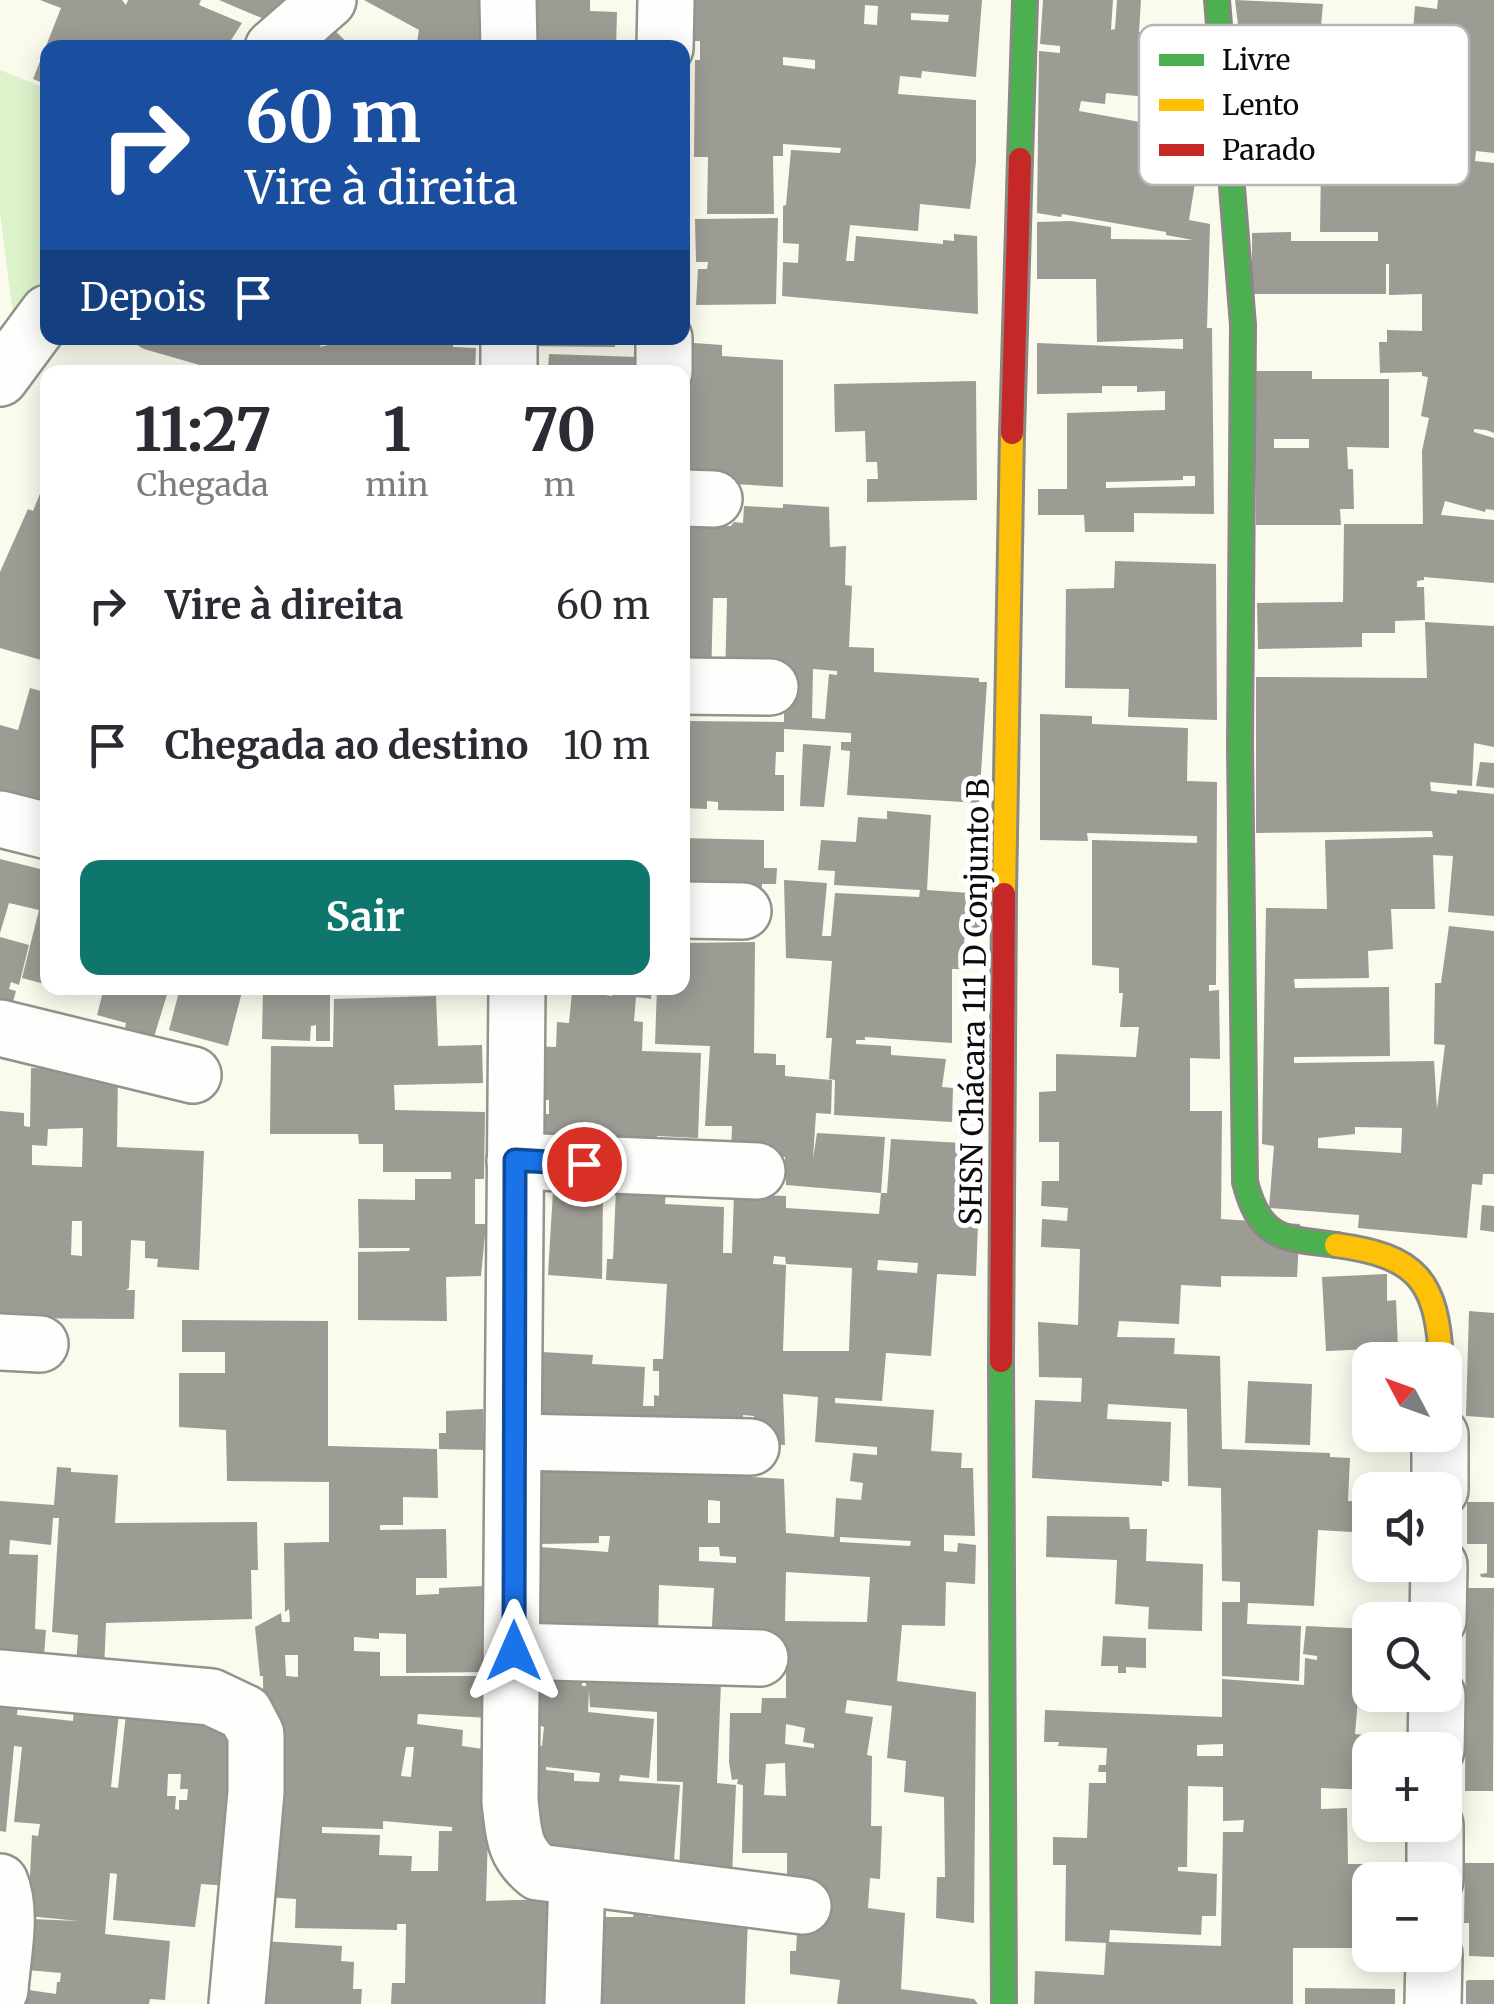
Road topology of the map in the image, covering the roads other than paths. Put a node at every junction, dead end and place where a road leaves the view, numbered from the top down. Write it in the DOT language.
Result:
graph roads {
  1 [pos="328,0"];
  2 [pos="508,0"];
  3 [pos="666,0"];
  4 [pos="1025,0"];
  5 [pos="1217,0"];
  6 [pos="1218,25"];
  7 [pos="281,40"];
  8 [pos="510,40"];
  9 [pos="665,40"];
  10 [pos="1232,185"];
  11 [pos="40,325"];
  12 [pos="0,378"];
  13 [pos="690,686"];
  14 [pos="770,688"];
  15 [pos="0,819"];
  16 [pos="40,829"];
  17 [pos="690,910"];
  18 [pos="743,911"];
  19 [pos="516,995"];
  20 [pos="0,1028"];
  21 [pos="193,1075"];
  22 [pos="515,1160"];
  23 [pos="757,1171"];
  24 [pos="1442,1342"];
  25 [pos="514,1442"];
  26 [pos="751,1447"];
  27 [pos="514,1651"];
  28 [pos="760,1658"];
  29 [pos="0,1678"];
  30 [pos="558,1874"];
  31 [pos="0,1882"];
  32 [pos="803,1906"];
  33 [pos="1434,1972"];
  34 [pos="0,1990"];
  35 [pos="237,2004"];
  36 [pos="573,2004"];
  37 [pos="1004,2004"];
  38 [pos="1433,2004"];
  1 -- 7 [label="street"];
  2 -- 8 [label="street"];
  3 -- 9 [label="street"];
  4 -- 37 [label="street, SHSN Chácara 111 D Conjunto B"];
  5 -- 6 [label="street"];
  10 -- 24 [label="street"];
  11 -- 12 [label="street"];
  13 -- 14 [label="street"];
  15 -- 16 [label="street"];
  17 -- 18 [label="street"];
  19 -- 22 [label="street"];
  20 -- 21 [label="street"];
  22 -- 23 [label="street"];
  22 -- 25 [label="street"];
  25 -- 26 [label="street"];
  25 -- 27 [label="street"];
  27 -- 28 [label="street"];
  27 -- 30 [label="street"];
  29 -- 35 [label="street"];
  30 -- 32 [label="street"];
  30 -- 36 [label="street"];
  31 -- 34 [label="street"];
  33 -- 38 [label="street"];
}
